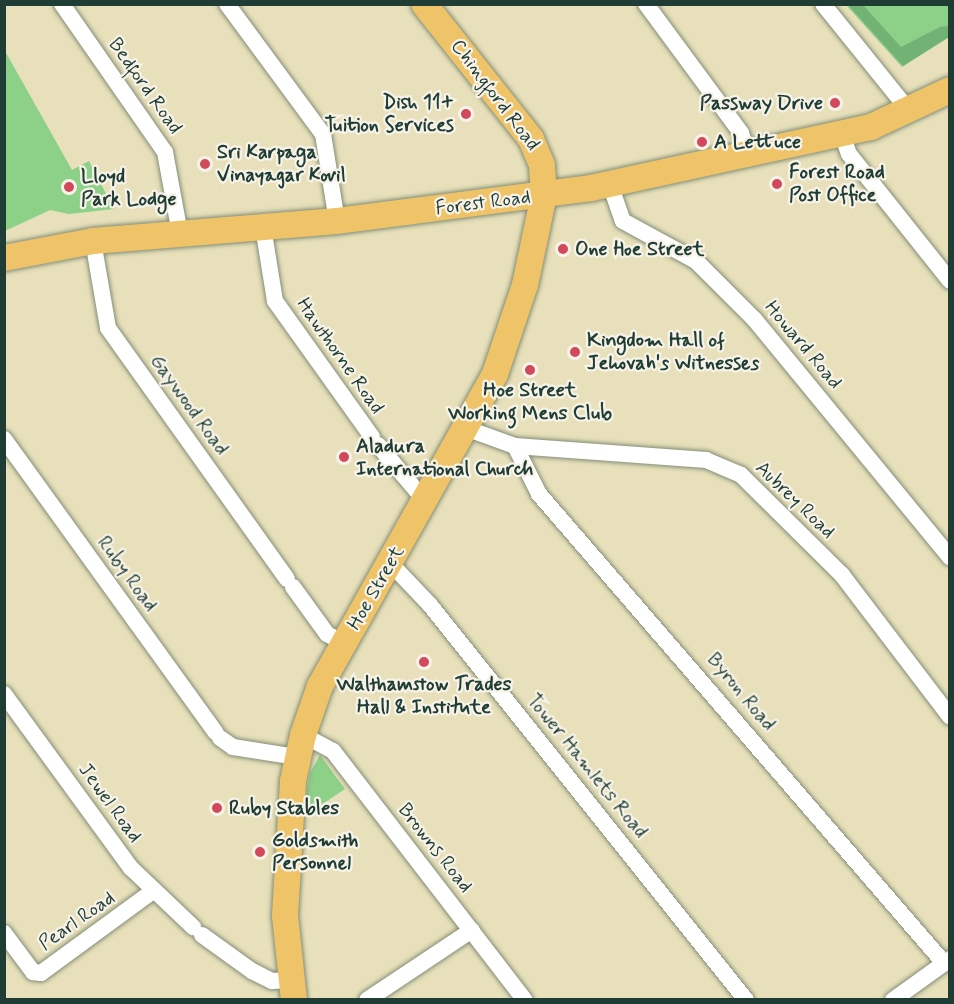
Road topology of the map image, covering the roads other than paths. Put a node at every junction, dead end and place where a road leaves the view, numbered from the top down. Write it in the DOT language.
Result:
graph roads {
  1 [pos="62,4"];
  2 [pos="227,4"];
  3 [pos="424,4"];
  4 [pos="646,4"];
  5 [pos="823,4"];
  6 [pos="950,90"];
  7 [pos="910,112"];
  8 [pos="842,134"];
  9 [pos="748,155"];
  10 [pos="612,192"];
  11 [pos="544,195"];
  12 [pos="337,214"];
  13 [pos="263,227"];
  14 [pos="180,234"];
  15 [pos="93,241"];
  16 [pos="4,258"];
  17 [pos="950,281"];
  18 [pos="468,429"];
  19 [pos="4,439"];
  20 [pos="515,446"];
  21 [pos="426,502"];
  22 [pos="950,557"];
  23 [pos="391,564"];
  24 [pos="344,643"];
  25 [pos="4,694"];
  26 [pos="950,717"];
  27 [pos="300,746"];
  28 [pos="153,891"];
  29 [pos="472,930"];
  30 [pos="4,933"];
  31 [pos="947,961"];
  32 [pos="292,990"];
  33 [pos="367,999"];
  34 [pos="525,999"];
  35 [pos="746,999"];
  36 [pos="892,999"];
  1 -- 14 [label="street, Bedford Road"];
  2 -- 12 [label="street"];
  3 -- 11 [label="main road, Chingford Road"];
  4 -- 9 [label="street"];
  5 -- 7 [label="street"];
  6 -- 7 [label="main road, Forest Road"];
  7 -- 8 [label="main road, Forest Road"];
  8 -- 9 [label="main road, Forest Road"];
  8 -- 17 [label="street"];
  9 -- 10 [label="main road, Forest Road"];
  10 -- 11 [label="main road, Forest Road"];
  10 -- 22 [label="street, Howard Road"];
  11 -- 12 [label="main road, Forest Road"];
  11 -- 18 [label="main road, Hoe Street"];
  12 -- 13 [label="main road, Forest Road"];
  13 -- 14 [label="main road, Forest Road"];
  13 -- 21 [label="street, Hawthorne Road"];
  14 -- 15 [label="main road, Forest Road"];
  15 -- 16 [label="main road, Forest Road"];
  15 -- 24 [label="street, Gaywood Road"];
  18 -- 20 [label="street, Aubrey Road"];
  18 -- 21 [label="main road, Hoe Street"];
  19 -- 27 [label="street, Ruby Road"];
  20 -- 26 [label="street, Aubrey Road"];
  20 -- 31 [label="street, Byron Road"];
  21 -- 23 [label="main road, Hoe Street"];
  23 -- 24 [label="main road, Hoe Street"];
  23 -- 35 [label="street, Tower Hamlets Road"];
  24 -- 27 [label="main road, Hoe Street"];
  25 -- 28 [label="street, Jewel Road"];
  27 -- 29 [label="street, Browns Road"];
  27 -- 32 [label="main road, Hoe Street"];
  28 -- 30 [label="street, Pearl Road"];
  28 -- 32 [label="street, Jewel Road"];
  29 -- 33 [label="street"];
  29 -- 34 [label="street, Browns Road"];
  31 -- 36 [label="street"];
}
